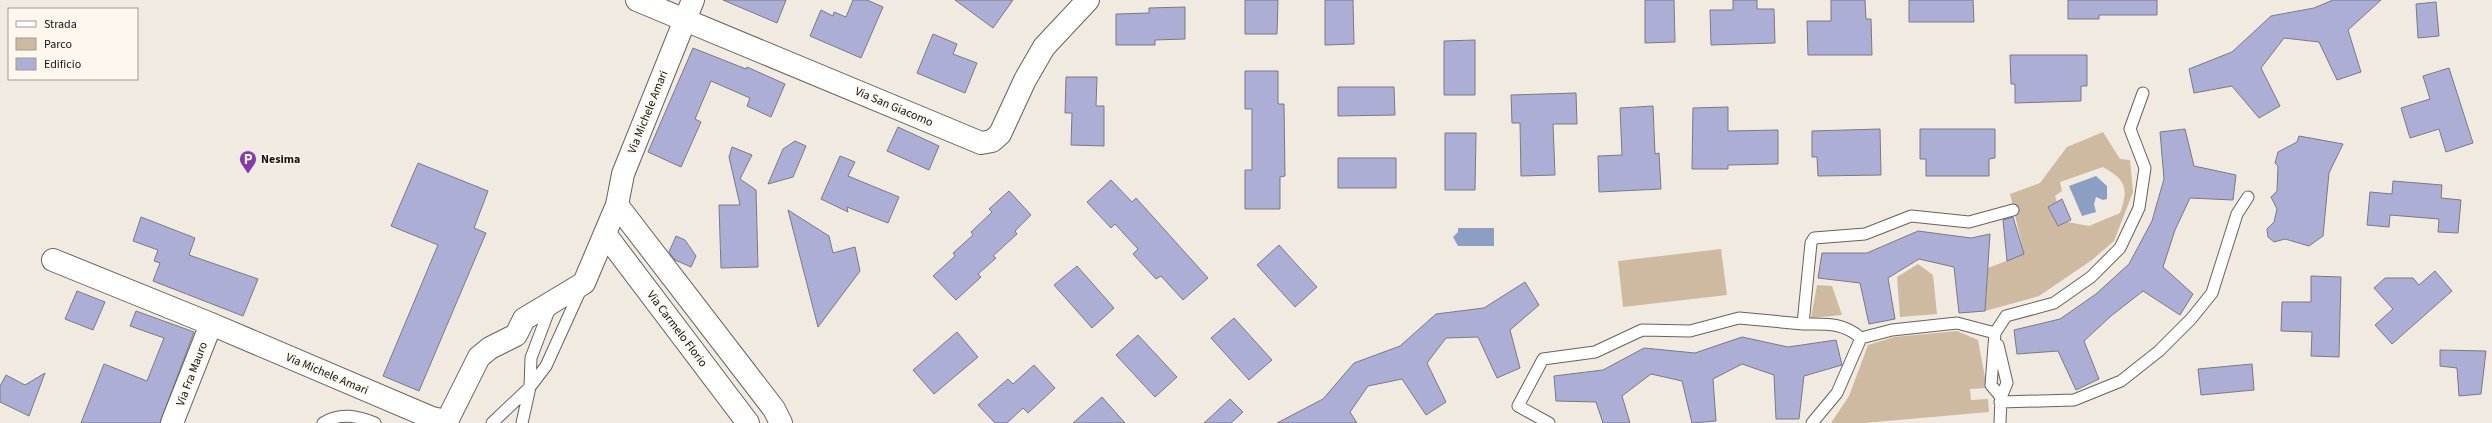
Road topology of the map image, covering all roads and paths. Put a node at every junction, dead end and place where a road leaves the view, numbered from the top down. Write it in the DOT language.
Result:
graph roads {
  1 [pos="637,0"];
  2 [pos="1088,0"];
  3 [pos="689,10"];
  4 [pos="2143,93"];
  5 [pos="2248,197"];
  6 [pos="617,205"];
  7 [pos="2013,210"];
  8 [pos="605,234"];
  9 [pos="53,260"];
  10 [pos="584,283"];
  11 [pos="553,301"];
  12 [pos="211,324"];
  13 [pos="1803,324"];
  14 [pos="1995,333"];
  15 [pos="1861,338"];
  16 [pos="530,387"];
  17 [pos="2001,399"];
  18 [pos="782,418"];
  19 [pos="172,423"];
  20 [pos="323,423"];
  21 [pos="375,423"];
  22 [pos="492,423"];
  23 [pos="522,423"];
  24 [pos="748,423"];
  25 [pos="1549,423"];
  26 [pos="1812,423"];
  27 [pos="2000,423"];
  1 -- 3 [label="street, Via San Giacomo"];
  2 -- 3 [label="street, Via San Giacomo"];
  3 -- 6 [label="street, Via Michele Amari"];
  4 -- 14 [label="lane"];
  5 -- 17 [label="lane"];
  6 -- 8 [label="street, Via Michele Amari"];
  6 -- 18 [label="street"];
  7 -- 13 [label="lane"];
  8 -- 10 [label="street, Via Michele Amari"];
  8 -- 24 [label="street, Via Carmelo Florio"];
  9 -- 12 [label="street, Via Michele Amari"];
  10 -- 11 [label="street"];
  10 -- 16 [label="lane"];
  11 -- 12 [label="street, Via Michele Amari"];
  11 -- 16 [label="lane"];
  12 -- 19 [label="street, Via Fra Mauro"];
  13 -- 15 [label="lane"];
  13 -- 25 [label="lane"];
  14 -- 15 [label="lane"];
  14 -- 17 [label="lane"];
  15 -- 26 [label="lane"];
  16 -- 22 [label="lane"];
  16 -- 23 [label="lane"];
  17 -- 27 [label="lane"];
  20 -- 21 [label="lane"];
}
